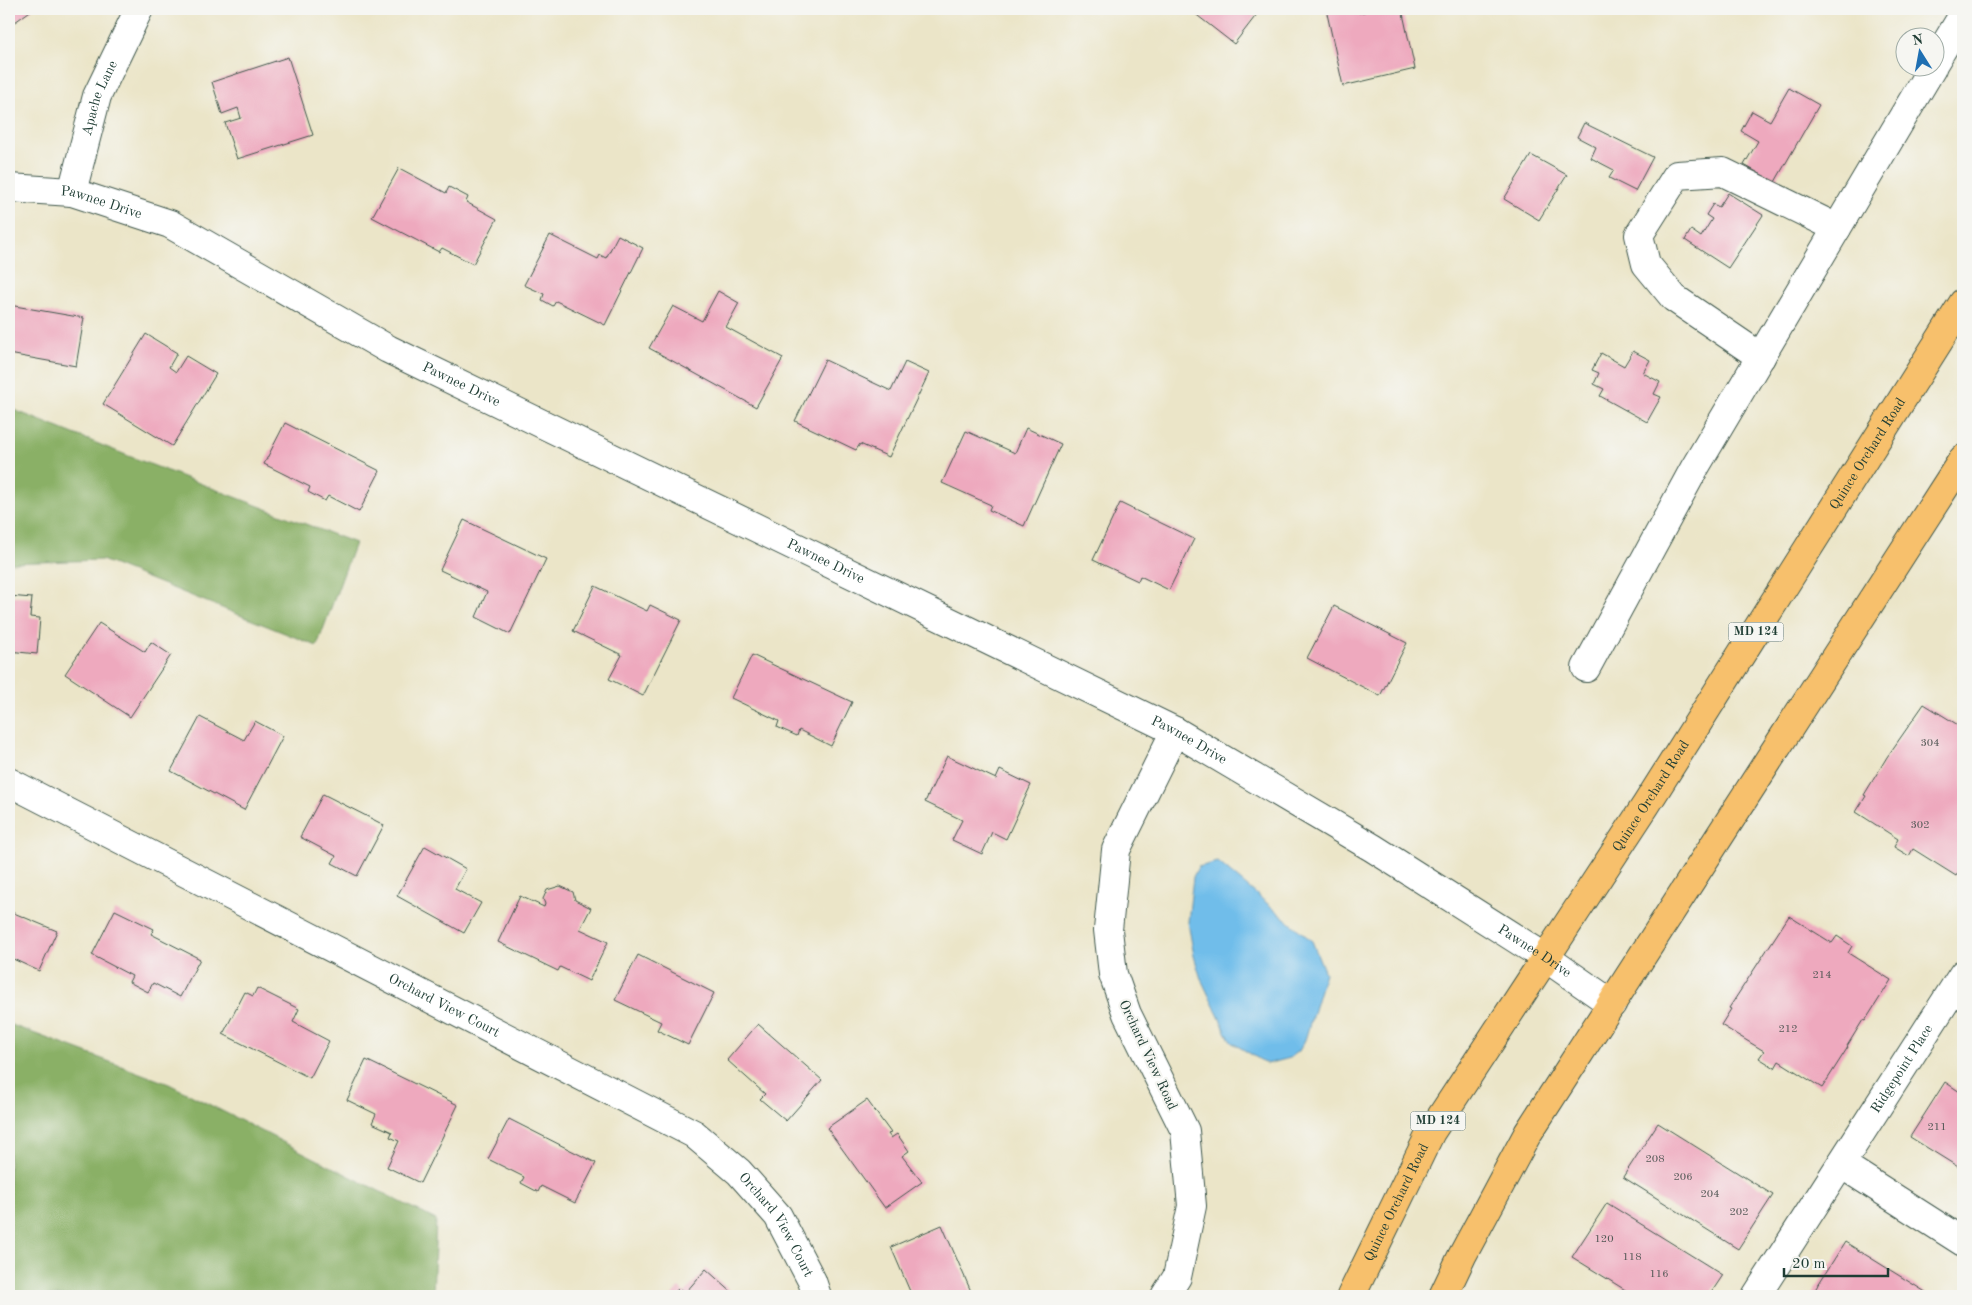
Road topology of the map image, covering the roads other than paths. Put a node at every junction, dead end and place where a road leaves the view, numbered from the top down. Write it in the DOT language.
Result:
graph roads {
  1 [pos="139,9"];
  2 [pos="1963,15"];
  3 [pos="1944,46"];
  4 [pos="1926,78"];
  5 [pos="9,188"];
  6 [pos="72,192"];
  7 [pos="1836,228"];
  8 [pos="1963,303"];
  9 [pos="1760,357"];
  10 [pos="1963,459"];
  11 [pos="1586,668"];
  12 [pos="1174,731"];
  13 [pos="9,782"];
  14 [pos="1546,958"];
  15 [pos="1963,974"];
  16 [pos="1612,1004"];
  17 [pos="1841,1164"];
  18 [pos="1963,1242"];
  19 [pos="817,1296"];
  20 [pos="1165,1296"];
  21 [pos="1351,1296"];
  22 [pos="1443,1296"];
  23 [pos="1756,1296"];
  1 -- 6 [label="street, Apache Lane"];
  2 -- 3 [label="street"];
  4 -- 7 [label="street"];
  5 -- 6 [label="street, Pawnee Drive"];
  6 -- 12 [label="street, Pawnee Drive"];
  7 -- 9 [label="street"];
  7 -- 9 [label="street"];
  8 -- 14 [label="main road, Quince Orchard Road / MD 124"];
  9 -- 11 [label="street"];
  10 -- 16 [label="main road"];
  12 -- 14 [label="street, Pawnee Drive"];
  12 -- 20 [label="street, Orchard View Road"];
  13 -- 19 [label="street, Orchard View Court"];
  14 -- 16 [label="street, Pawnee Drive"];
  14 -- 21 [label="main road, Quince Orchard Road / MD 124"];
  15 -- 17 [label="street, Ridgepoint Place"];
  16 -- 22 [label="main road"];
  17 -- 18 [label="street"];
  17 -- 23 [label="street, Ridgepoint Place"];
}
